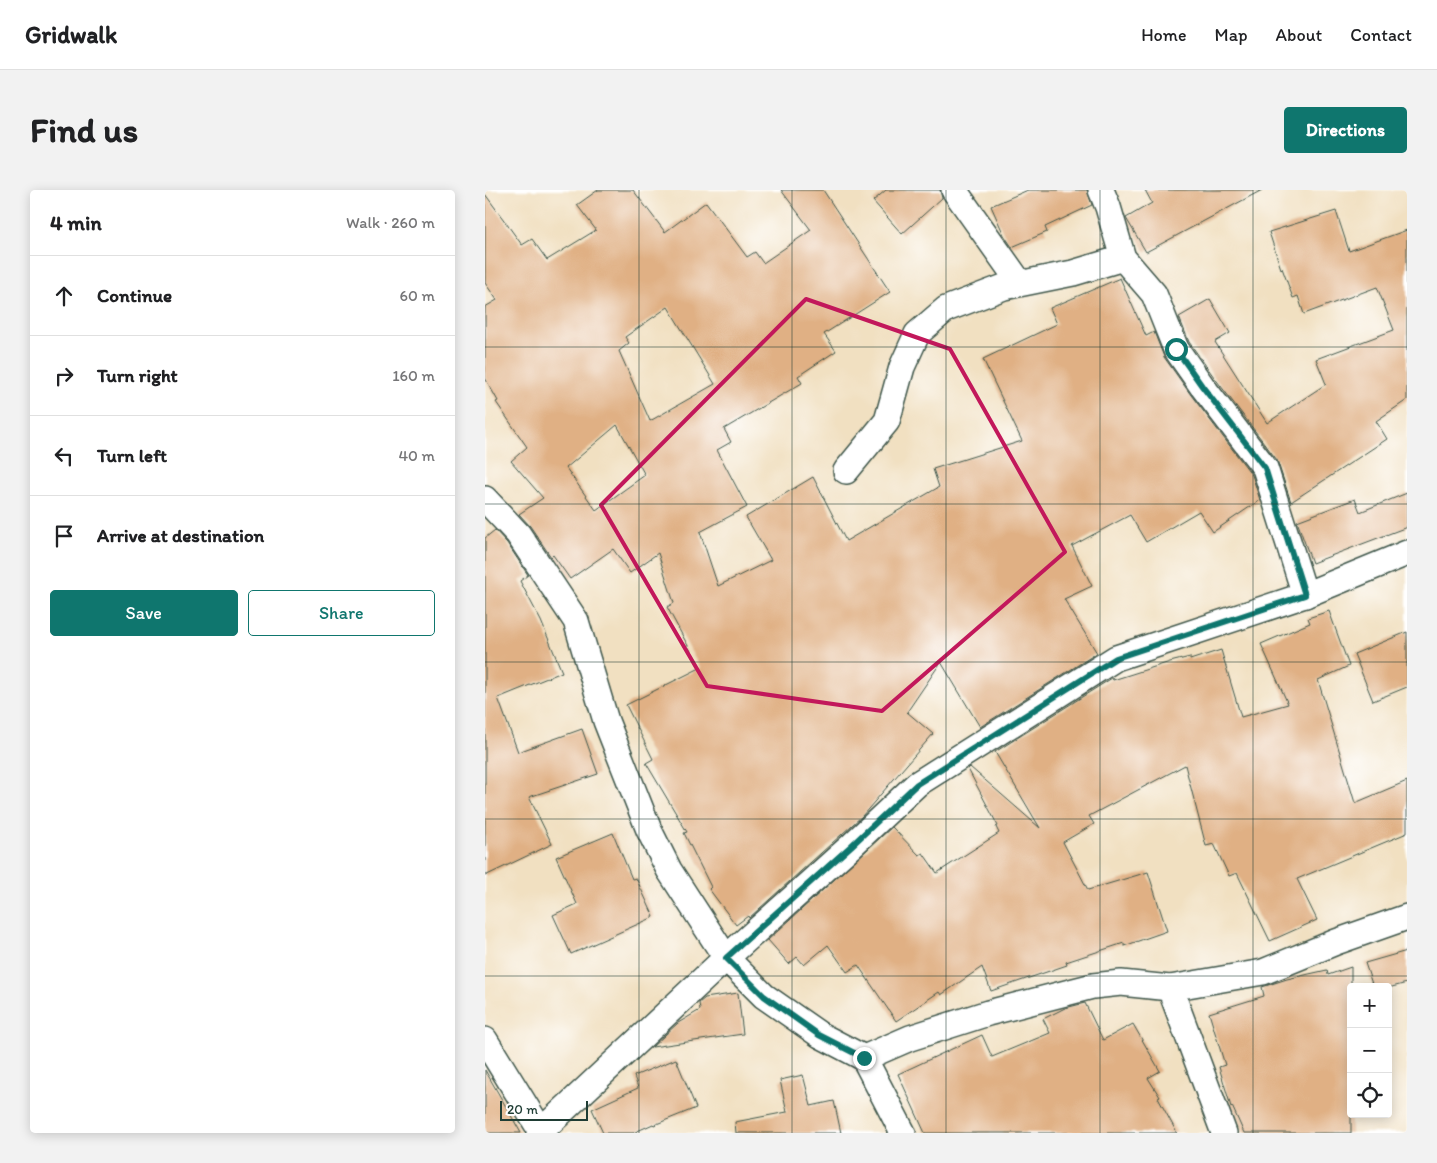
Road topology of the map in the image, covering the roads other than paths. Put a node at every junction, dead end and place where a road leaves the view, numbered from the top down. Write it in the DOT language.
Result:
graph roads {
  1 [pos="954,190"];
  2 [pos="1101,190"];
  3 [pos="1123,258"];
  4 [pos="1020,283"];
  5 [pos="846,471"];
  6 [pos="485,499"];
  7 [pos="1407,553"];
  8 [pos="1305,595"];
  9 [pos="1407,916"];
  10 [pos="726,958"];
  11 [pos="1169,988"];
  12 [pos="485,1040"];
  13 [pos="864,1058"];
  14 [pos="540,1132"];
  15 [pos="903,1133"];
  16 [pos="1224,1133"];
  1 -- 4 [label="street"];
  2 -- 3 [label="street"];
  3 -- 4 [label="street"];
  3 -- 8 [label="street"];
  4 -- 5 [label="street"];
  6 -- 10 [label="street"];
  7 -- 8 [label="street"];
  8 -- 10 [label="street"];
  9 -- 11 [label="street"];
  10 -- 13 [label="street"];
  10 -- 14 [label="street"];
  11 -- 13 [label="street"];
  11 -- 16 [label="street"];
  12 -- 14 [label="street"];
  13 -- 15 [label="street"];
}
